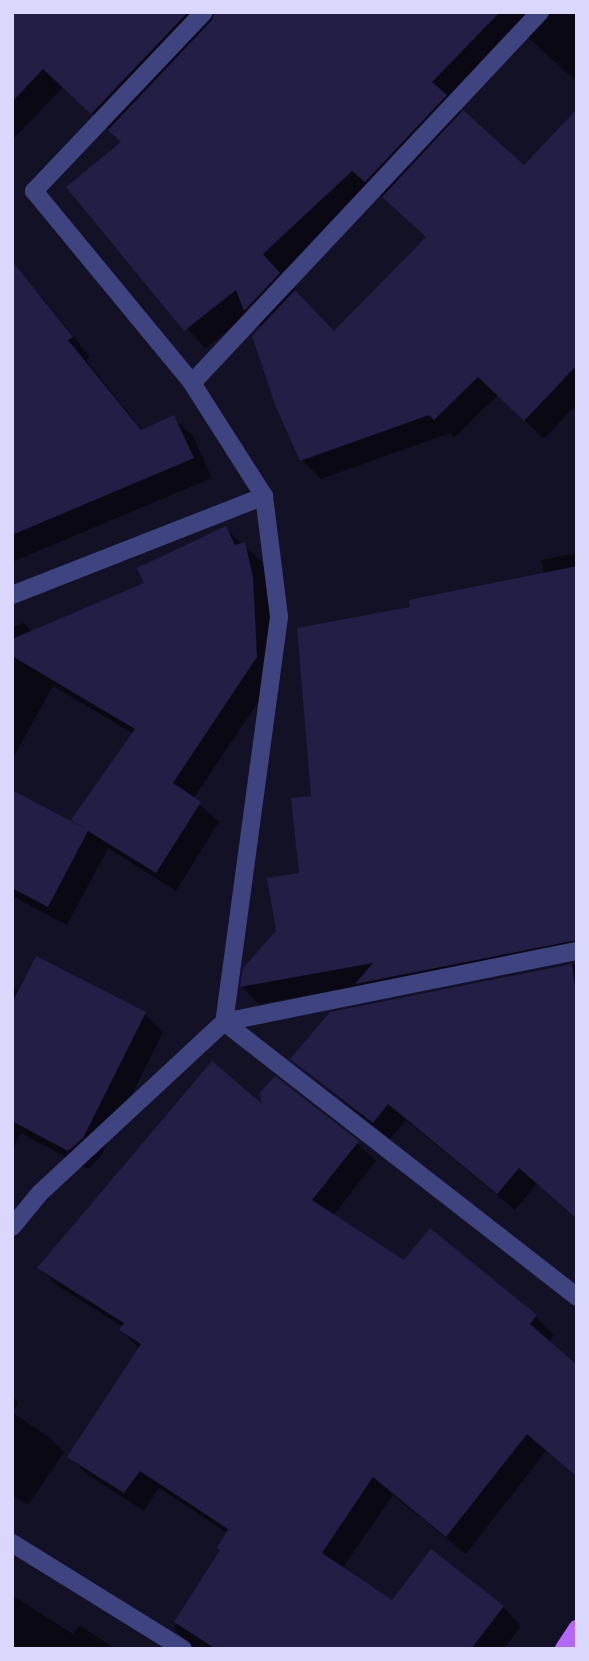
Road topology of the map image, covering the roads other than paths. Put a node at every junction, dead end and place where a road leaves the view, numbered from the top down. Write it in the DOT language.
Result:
graph roads {
  1 [pos="204,12"];
  2 [pos="540,12"];
  3 [pos="192,383"];
  4 [pos="264,496"];
  5 [pos="12,595"];
  6 [pos="577,951"];
  7 [pos="224,1022"];
  8 [pos="12,1227"];
  9 [pos="577,1297"];
  10 [pos="12,1543"];
  11 [pos="577,1629"];
  12 [pos="183,1649"];
  13 [pos="564,1649"];
  1 -- 3 [label="street"];
  2 -- 3 [label="street"];
  3 -- 4 [label="street"];
  4 -- 5 [label="street"];
  4 -- 7 [label="street"];
  6 -- 7 [label="street"];
  7 -- 8 [label="street"];
  7 -- 9 [label="street"];
  10 -- 12 [label="street"];
  11 -- 13 [label="main road"];
}
